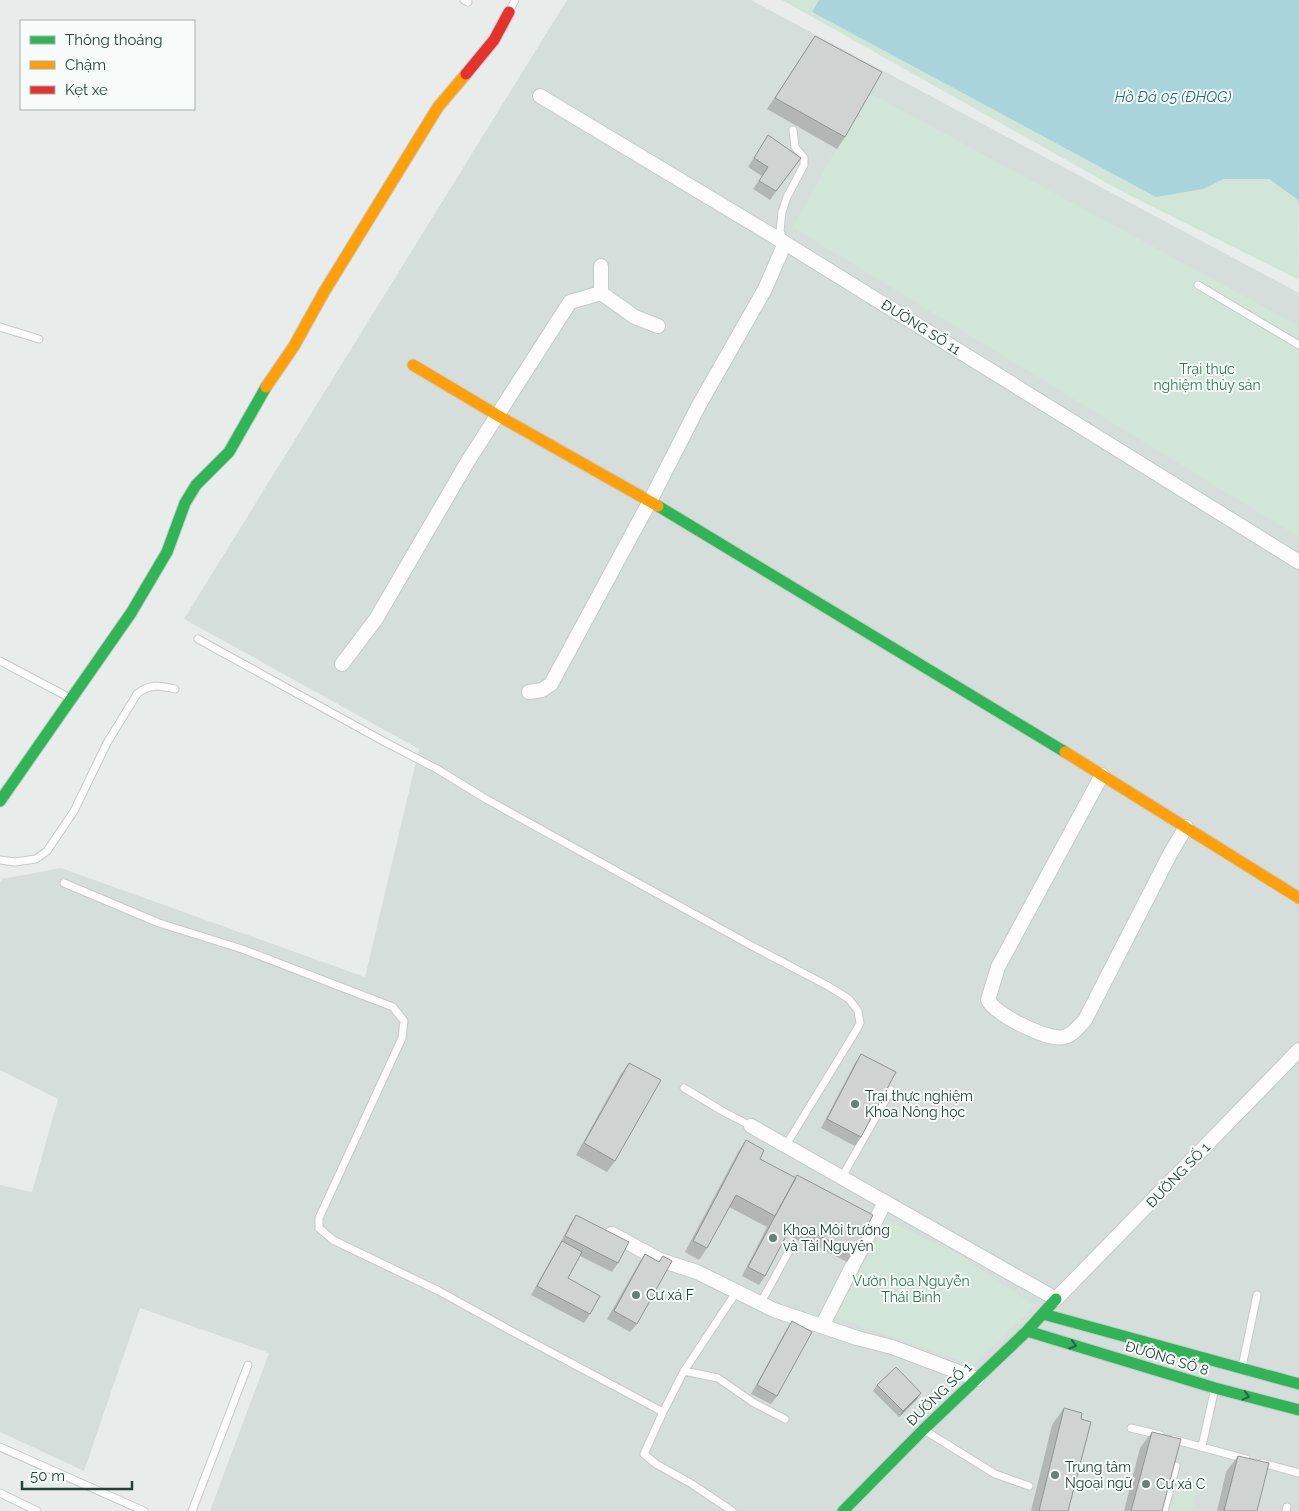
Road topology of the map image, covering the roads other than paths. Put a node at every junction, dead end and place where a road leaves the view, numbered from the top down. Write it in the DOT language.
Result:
graph roads {
  1 [pos="515,0"];
  2 [pos="509,12"];
  3 [pos="540,96"];
  4 [pos="793,130"];
  5 [pos="785,242"];
  6 [pos="601,266"];
  7 [pos="1198,285"];
  8 [pos="601,293"];
  9 [pos="658,326"];
  10 [pos="0,327"];
  11 [pos="39,339"];
  12 [pos="1299,345"];
  13 [pos="413,365"];
  14 [pos="496,415"];
  15 [pos="650,501"];
  16 [pos="1299,562"];
  17 [pos="198,639"];
  18 [pos="0,661"];
  19 [pos="342,664"];
  20 [pos="174,689"];
  21 [pos="529,692"];
  22 [pos="71,698"];
  23 [pos="1102,775"];
  24 [pos="0,801"];
  25 [pos="1186,827"];
  26 [pos="0,860"];
  27 [pos="64,883"];
  28 [pos="1299,898"];
  29 [pos="1299,1050"];
  30 [pos="684,1088"];
  31 [pos="891,1090"];
  32 [pos="751,1126"];
  33 [pos="786,1145"];
  34 [pos="842,1177"];
  35 [pos="885,1202"];
  36 [pos="607,1231"];
  37 [pos="794,1244"];
  38 [pos="736,1291"];
  39 [pos="1257,1295"];
  40 [pos="1056,1299"];
  41 [pos="760,1304"];
  42 [pos="1043,1314"];
  43 [pos="822,1326"];
  44 [pos="1027,1331"];
  45 [pos="248,1365"];
  46 [pos="1242,1369"];
  47 [pos="684,1372"];
  48 [pos="1218,1376"];
  49 [pos="977,1379"];
  50 [pos="1299,1384"];
  51 [pos="1299,1410"];
  52 [pos="663,1412"];
  53 [pos="785,1419"];
  54 [pos="1131,1428"];
  55 [pos="924,1429"];
  56 [pos="1202,1446"];
  57 [pos="0,1448"];
  58 [pos="1249,1459"];
  59 [pos="1259,1462"];
  60 [pos="1176,1466"];
  61 [pos="1299,1473"];
  62 [pos="1028,1486"];
  63 [pos="0,1492"];
  64 [pos="38,1511"];
  65 [pos="144,1511"];
  66 [pos="192,1511"];
  67 [pos="732,1511"];
  68 [pos="843,1511"];
  69 [pos="1164,1511"];
  1 -- 2 [label="lane"];
  2 -- 22 [label="street"];
  3 -- 5 [label="street, ĐƯỜNG SỐ 11"];
  4 -- 5 [label="lane"];
  5 -- 15 [label="street"];
  5 -- 16 [label="street, ĐƯỜNG SỐ 11"];
  6 -- 8 [label="street"];
  7 -- 12 [label="lane"];
  8 -- 9 [label="street"];
  8 -- 14 [label="street"];
  10 -- 11 [label="lane"];
  13 -- 14 [label="street"];
  14 -- 15 [label="street"];
  14 -- 19 [label="street"];
  15 -- 21 [label="street"];
  15 -- 23 [label="street"];
  17 -- 33 [label="lane"];
  18 -- 22 [label="lane"];
  20 -- 26 [label="lane"];
  22 -- 24 [label="street"];
  23 -- 25 [label="street"];
  23 -- 25 [label="street"];
  25 -- 28 [label="street"];
  27 -- 52 [label="lane"];
  29 -- 40 [label="street, ĐƯỜNG SỐ 1"];
  30 -- 32 [label="lane"];
  31 -- 34 [label="lane"];
  32 -- 33 [label="street"];
  33 -- 34 [label="street"];
  34 -- 35 [label="street"];
  35 -- 40 [label="street"];
  35 -- 43 [label="street"];
  36 -- 38 [label="street"];
  37 -- 41 [label="lane"];
  38 -- 41 [label="street"];
  38 -- 47 [label="lane"];
  39 -- 46 [label="lane"];
  40 -- 42 [label="street, ĐƯỜNG SỐ 1"];
  41 -- 43 [label="street"];
  42 -- 44 [label="street, ĐƯỜNG SỐ 1"];
  42 -- 48 [label="street, ĐƯỜNG SỐ 8"];
  43 -- 49 [label="street"];
  44 -- 48 [label="street, ĐƯỜNG SỐ 8, one-way"];
  44 -- 49 [label="street, ĐƯỜNG SỐ 1"];
  45 -- 66 [label="lane"];
  46 -- 48 [label="street, ĐƯỜNG SỐ 8"];
  46 -- 50 [label="street, ĐƯỜNG SỐ 8"];
  47 -- 52 [label="lane"];
  47 -- 53 [label="lane"];
  48 -- 51 [label="street, ĐƯỜNG SỐ 8, one-way"];
  48 -- 56 [label="lane"];
  49 -- 55 [label="street, ĐƯỜNG SỐ 1"];
  52 -- 67 [label="lane"];
  54 -- 56 [label="lane"];
  55 -- 62 [label="lane"];
  55 -- 68 [label="street, ĐƯỜNG SỐ 1"];
  56 -- 58 [label="lane"];
  57 -- 65 [label="lane"];
  59 -- 61 [label="lane"];
  60 -- 69 [label="lane"];
  63 -- 64 [label="lane"];
}
